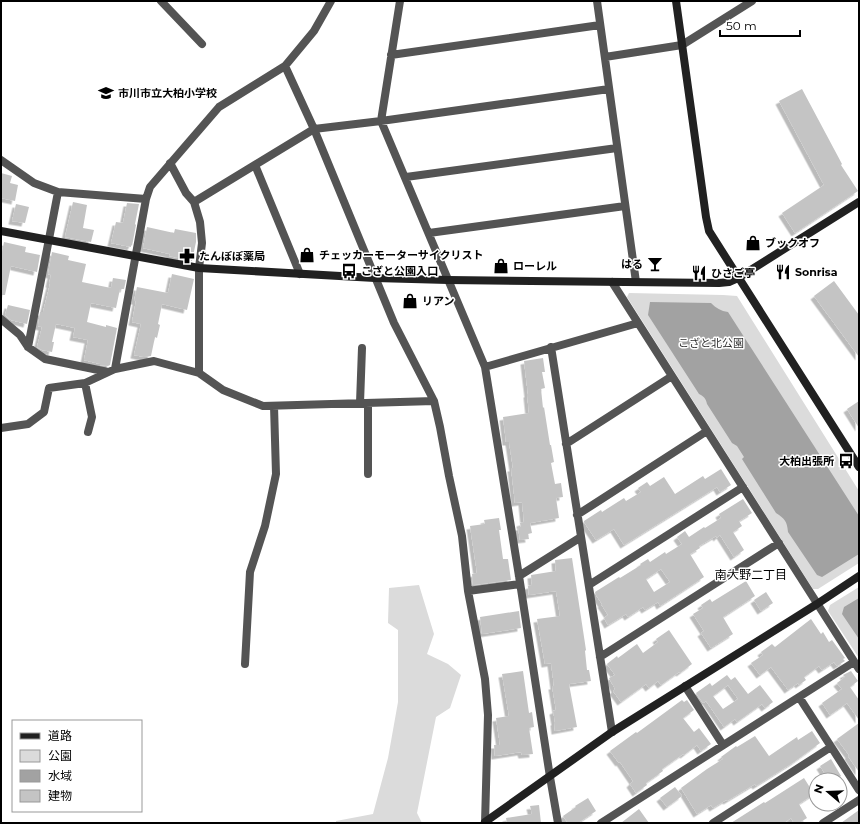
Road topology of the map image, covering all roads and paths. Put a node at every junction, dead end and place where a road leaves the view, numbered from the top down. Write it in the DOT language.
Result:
graph roads {
  1 [pos="161,1"];
  2 [pos="331,1"];
  3 [pos="400,1"];
  4 [pos="597,1"];
  5 [pos="676,1"];
  6 [pos="752,1"];
  7 [pos="600,25"];
  8 [pos="202,44"];
  9 [pos="682,45"];
  10 [pos="391,55"];
  11 [pos="605,57"];
  12 [pos="285,66"];
  13 [pos="609,89"];
  14 [pos="382,121"];
  15 [pos="314,129"];
  16 [pos="617,148"];
  17 [pos="1,160"];
  18 [pos="170,163"];
  19 [pos="255,165"];
  20 [pos="406,177"];
  21 [pos="58,192"];
  22 [pos="146,199"];
  23 [pos="194,202"];
  24 [pos="859,202"];
  25 [pos="625,206"];
  26 [pos="1,231"];
  27 [pos="429,233"];
  28 [pos="49,239"];
  29 [pos="136,256"];
  30 [pos="199,268"];
  31 [pos="300,274"];
  32 [pos="375,278"];
  33 [pos="738,278"];
  34 [pos="448,280"];
  35 [pos="612,282"];
  36 [pos="636,282"];
  37 [pos="1,319"];
  38 [pos="638,323"];
  39 [pos="28,347"];
  40 [pos="551,347"];
  41 [pos="362,348"];
  42 [pos="485,367"];
  43 [pos="111,371"];
  44 [pos="199,373"];
  45 [pos="672,376"];
  46 [pos="85,383"];
  47 [pos="434,401"];
  48 [pos="364,403"];
  49 [pos="274,406"];
  50 [pos="1,428"];
  51 [pos="707,431"];
  52 [pos="88,432"];
  53 [pos="566,444"];
  54 [pos="859,467"];
  55 [pos="368,474"];
  56 [pos="742,487"];
  57 [pos="578,515"];
  58 [pos="581,537"];
  59 [pos="779,543"];
  60 [pos="859,576"];
  61 [pos="520,580"];
  62 [pos="589,585"];
  63 [pos="468,591"];
  64 [pos="817,604"];
  65 [pos="600,657"];
  66 [pos="854,662"];
  67 [pos="245,664"];
  68 [pos="859,670"];
  69 [pos="685,686"];
  70 [pos="799,697"];
  71 [pos="612,732"];
  72 [pos="723,745"];
  73 [pos="831,747"];
  74 [pos="550,777"];
  75 [pos="859,790"];
  76 [pos="859,800"];
  77 [pos="485,823"];
  78 [pos="558,823"];
  79 [pos="601,823"];
  80 [pos="713,823"];
  81 [pos="823,823"];
  1 -- 8 [label="street"];
  2 -- 12 [label="street"];
  3 -- 10 [label="street"];
  4 -- 7 [label="street"];
  5 -- 9 [label="street"];
  6 -- 9 [label="street"];
  7 -- 10 [label="street"];
  7 -- 11 [label="street"];
  9 -- 11 [label="street"];
  9 -- 33 [label="street"];
  10 -- 14 [label="street"];
  11 -- 13 [label="street"];
  12 -- 15 [label="street"];
  12 -- 18 [label="street"];
  13 -- 14 [label="street"];
  13 -- 16 [label="street"];
  14 -- 15 [label="street"];
  14 -- 20 [label="street"];
  15 -- 19 [label="street"];
  15 -- 32 [label="street"];
  16 -- 20 [label="street"];
  16 -- 25 [label="street"];
  17 -- 21 [label="street"];
  18 -- 22 [label="street"];
  18 -- 23 [label="street"];
  19 -- 23 [label="street"];
  19 -- 31 [label="street"];
  20 -- 27 [label="street"];
  21 -- 22 [label="street"];
  21 -- 28 [label="street"];
  22 -- 29 [label="street"];
  23 -- 30 [label="street"];
  24 -- 33 [label="street"];
  25 -- 27 [label="street"];
  25 -- 36 [label="street"];
  26 -- 28 [label="street"];
  27 -- 34 [label="street"];
  28 -- 29 [label="street"];
  28 -- 39 [label="street"];
  29 -- 30 [label="street"];
  29 -- 43 [label="street"];
  30 -- 31 [label="street"];
  30 -- 44 [label="street"];
  31 -- 32 [label="street"];
  32 -- 34 [label="street"];
  32 -- 47 [label="street"];
  33 -- 36 [label="street"];
  33 -- 54 [label="street"];
  34 -- 35 [label="street"];
  34 -- 42 [label="street"];
  35 -- 36 [label="street"];
  35 -- 38 [label="street"];
  37 -- 39 [label="street"];
  38 -- 40 [label="street"];
  38 -- 45 [label="street"];
  39 -- 43 [label="street"];
  40 -- 42 [label="street"];
  40 -- 53 [label="street"];
  41 -- 48 [label="street"];
  42 -- 61 [label="street"];
  43 -- 44 [label="street"];
  43 -- 46 [label="street"];
  44 -- 49 [label="street"];
  45 -- 51 [label="street"];
  45 -- 53 [label="street"];
  46 -- 50 [label="street"];
  46 -- 52 [label="street"];
  47 -- 48 [label="street"];
  47 -- 63 [label="street"];
  48 -- 49 [label="street"];
  48 -- 55 [label="street"];
  49 -- 67 [label="street"];
  51 -- 56 [label="street"];
  51 -- 57 [label="street"];
  53 -- 57 [label="street"];
  56 -- 59 [label="street"];
  56 -- 62 [label="street"];
  57 -- 58 [label="street"];
  58 -- 61 [label="street"];
  58 -- 62 [label="street"];
  59 -- 64 [label="street"];
  59 -- 65 [label="street"];
  60 -- 64 [label="street"];
  61 -- 63 [label="street"];
  61 -- 74 [label="street"];
  62 -- 65 [label="street"];
  63 -- 77 [label="street"];
  64 -- 66 [label="street"];
  64 -- 69 [label="street"];
  65 -- 71 [label="street"];
  66 -- 68 [label="street"];
  66 -- 70 [label="street"];
  69 -- 71 [label="street"];
  69 -- 72 [label="street"];
  70 -- 72 [label="street"];
  70 -- 73 [label="street"];
  71 -- 74 [label="street"];
  72 -- 79 [label="street"];
  73 -- 75 [label="street"];
  73 -- 80 [label="street"];
  74 -- 77 [label="street"];
  74 -- 78 [label="street"];
  76 -- 81 [label="street"];
}
